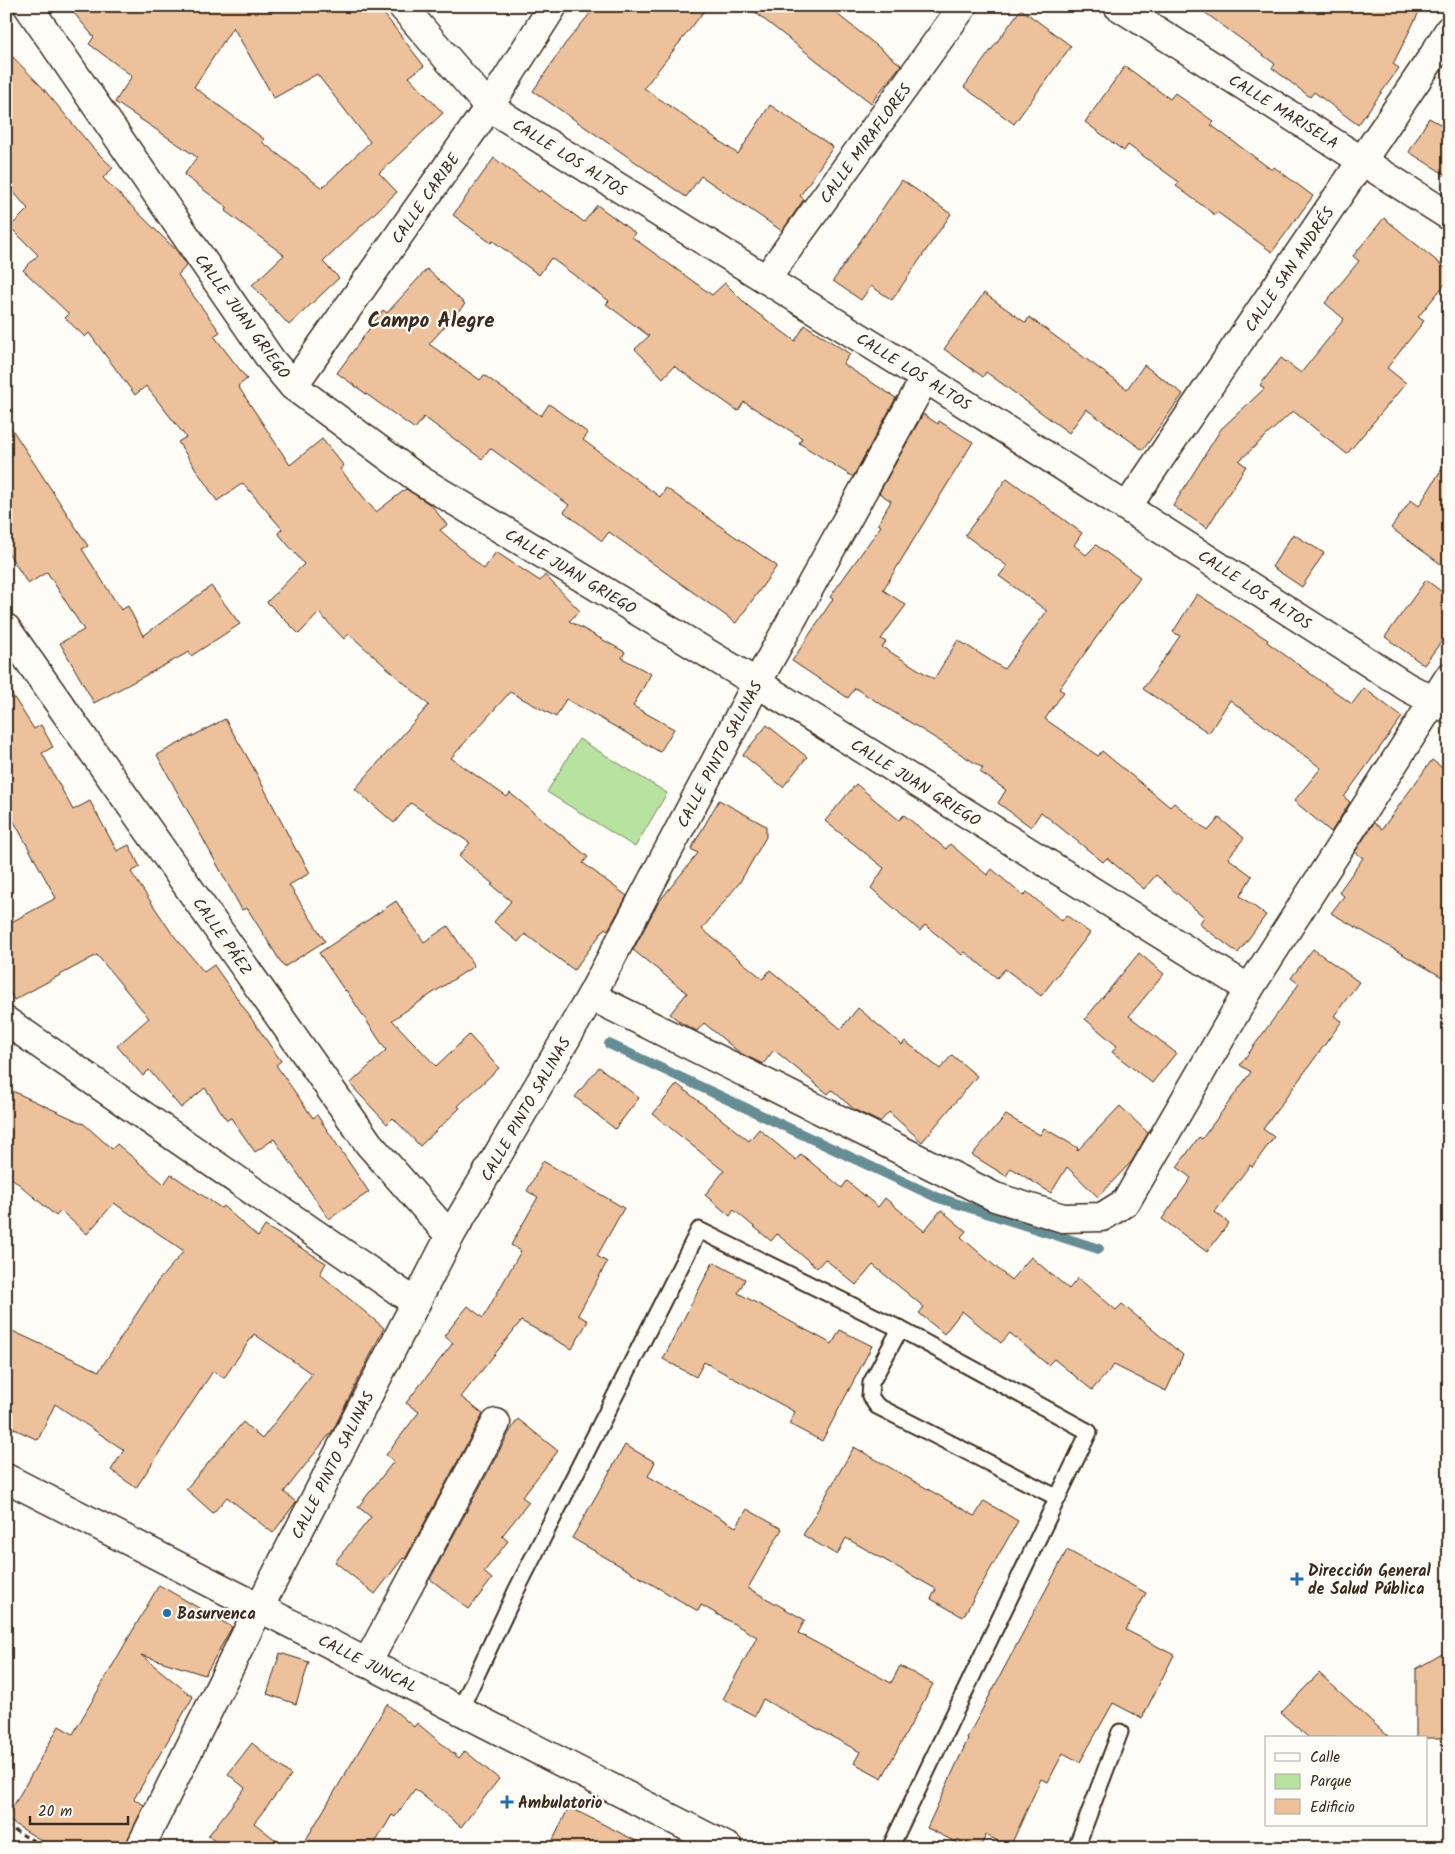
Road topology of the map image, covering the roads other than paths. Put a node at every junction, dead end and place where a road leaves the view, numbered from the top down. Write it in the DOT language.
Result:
graph roads {
  1 [pos="28,6"];
  2 [pos="402,6"];
  3 [pos="553,6"];
  4 [pos="963,6"];
  5 [pos="1118,6"];
  6 [pos="1449,30"];
  7 [pos="489,107"];
  8 [pos="1363,160"];
  9 [pos="1449,216"];
  10 [pos="766,279"];
  11 [pos="925,378"];
  12 [pos="293,386"];
  13 [pos="1127,507"];
  14 [pos="6,628"];
  15 [pos="1449,677"];
  16 [pos="757,682"];
  17 [pos="1441,705"];
  18 [pos="1249,989"];
  19 [pos="591,996"];
  20 [pos="6,1021"];
  21 [pos="450,1236"];
  22 [pos="416,1303"];
  23 [pos="900,1329"];
  24 [pos="496,1423"];
  25 [pos="6,1478"];
  26 [pos="1058,1498"];
  27 [pos="259,1608"];
  28 [pos="367,1663"];
  29 [pos="460,1710"];
  30 [pos="1120,1732"];
  31 [pos="144,1846"];
  32 [pos="729,1848"];
  33 [pos="890,1848"];
  34 [pos="1076,1848"];
  1 -- 12 [label="street, CALLE JUAN GRIEGO"];
  2 -- 7 [label="street, CALLE LOS ALTOS"];
  3 -- 7 [label="street, CALLE CARIBE"];
  4 -- 10 [label="street, CALLE MIRAFLORES"];
  5 -- 8 [label="street, CALLE MARISELA"];
  6 -- 8 [label="street, CALLE SAN ANDRÉS"];
  7 -- 10 [label="street, CALLE LOS ALTOS"];
  7 -- 12 [label="street, CALLE CARIBE"];
  8 -- 9 [label="street, CALLE MARISELA"];
  8 -- 13 [label="street, CALLE SAN ANDRÉS"];
  10 -- 11 [label="street, CALLE LOS ALTOS"];
  11 -- 13 [label="street, CALLE LOS ALTOS"];
  11 -- 16 [label="street, CALLE PINTO SALINAS"];
  12 -- 16 [label="street, CALLE JUAN GRIEGO"];
  13 -- 17 [label="street, CALLE LOS ALTOS"];
  14 -- 21 [label="street, CALLE PÁEZ"];
  15 -- 17 [label="street"];
  16 -- 18 [label="street, CALLE JUAN GRIEGO"];
  16 -- 19 [label="street, CALLE PINTO SALINAS"];
  17 -- 18 [label="street"];
  18 -- 19 [label="street"];
  19 -- 21 [label="street, CALLE PINTO SALINAS"];
  20 -- 22 [label="street"];
  21 -- 22 [label="street, CALLE PINTO SALINAS"];
  22 -- 27 [label="street, CALLE PINTO SALINAS"];
  23 -- 26 [label="lane"];
  23 -- 26 [label="lane"];
  23 -- 29 [label="lane"];
  24 -- 28 [label="street"];
  25 -- 27 [label="street, CALLE JUNCAL"];
  26 -- 33 [label="lane"];
  27 -- 28 [label="street, CALLE JUNCAL"];
  27 -- 31 [label="street, CALLE PINTO SALINAS"];
  28 -- 29 [label="street, CALLE JUNCAL"];
  29 -- 32 [label="street, CALLE JUNCAL"];
  30 -- 34 [label="lane"];
}
